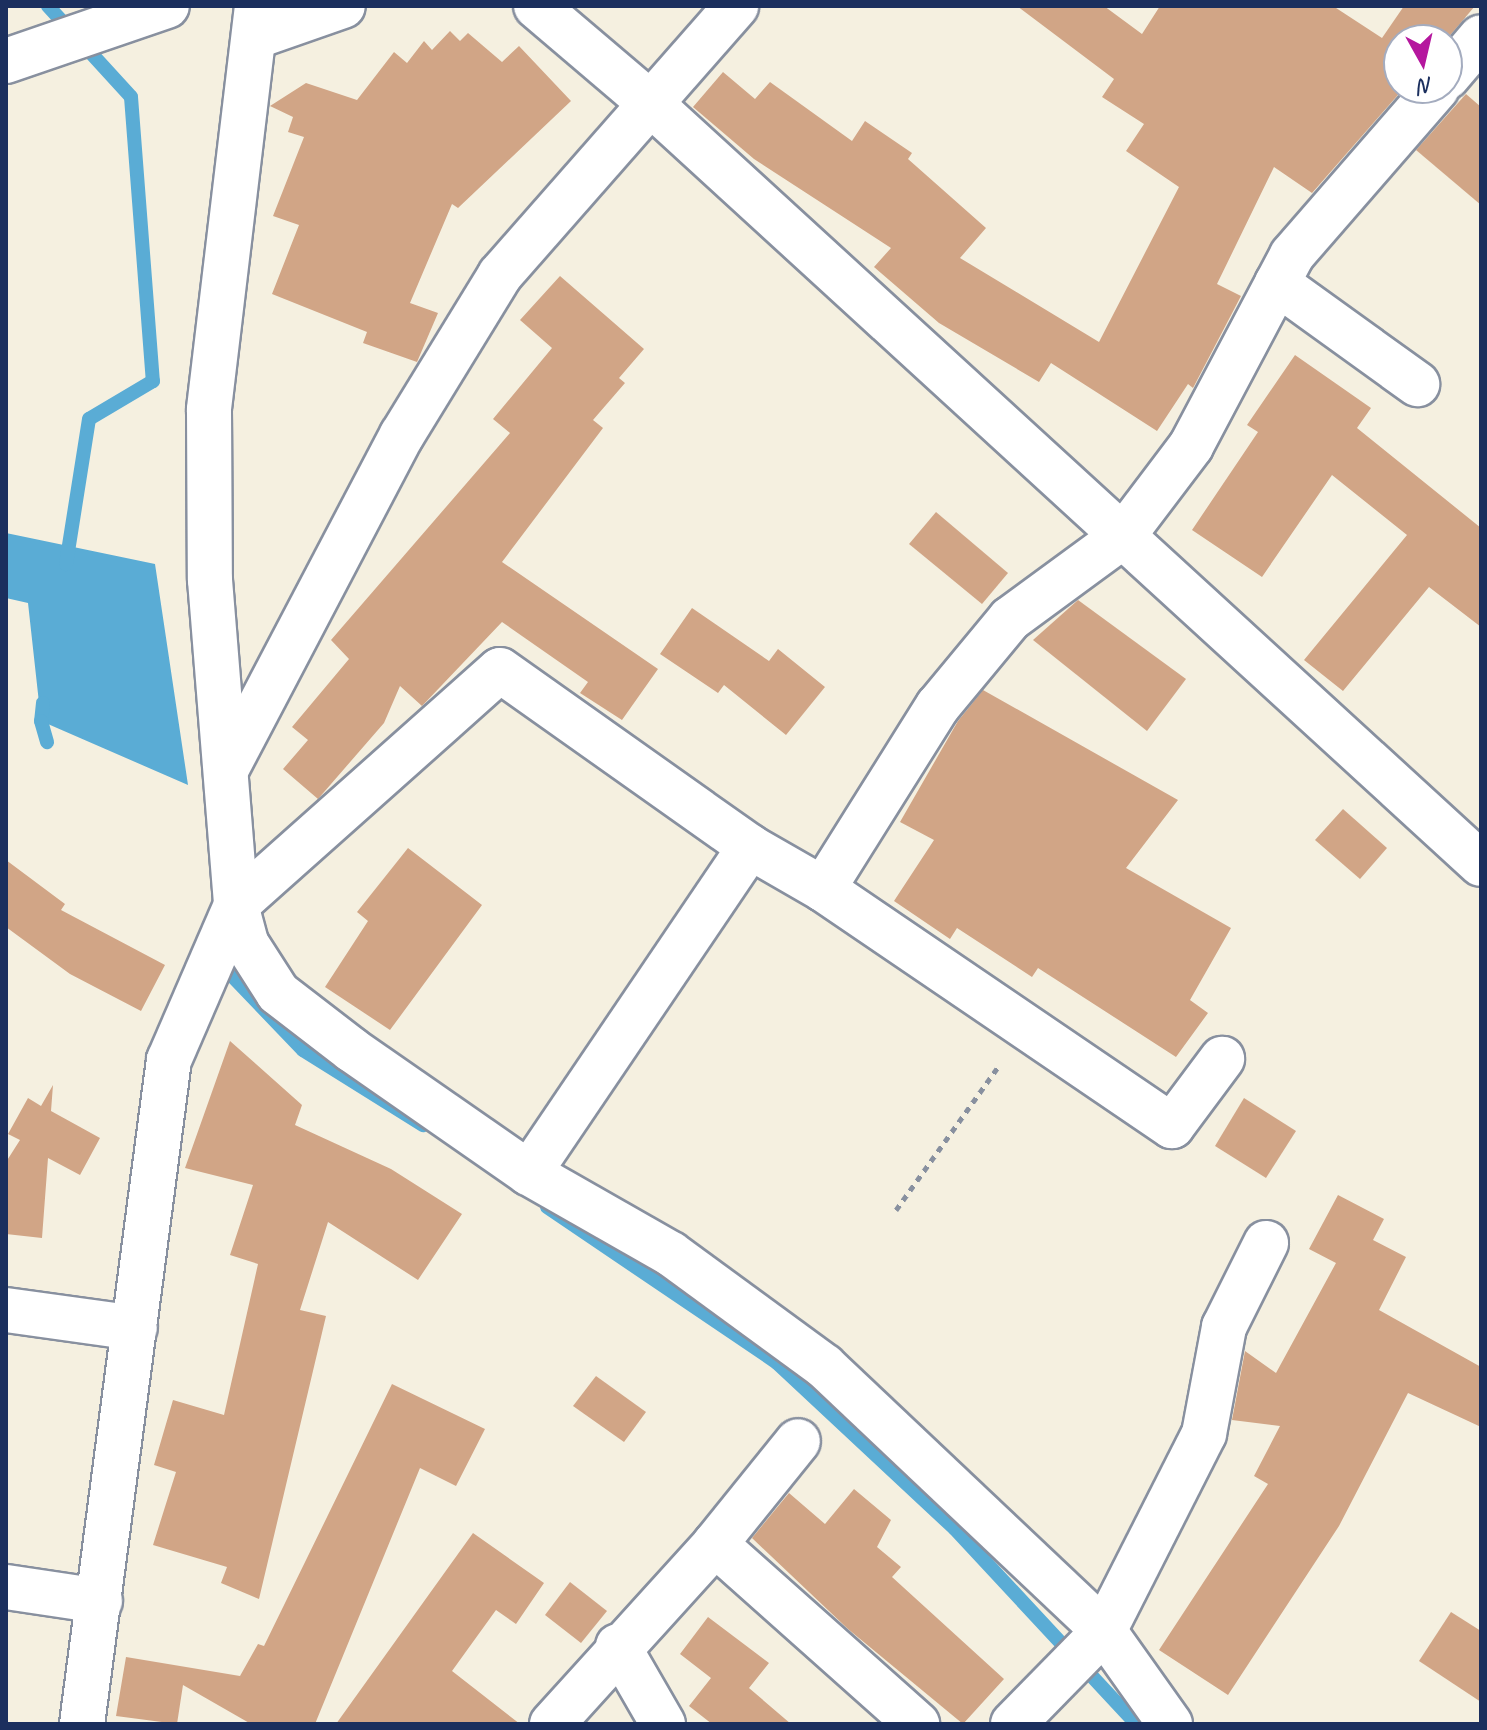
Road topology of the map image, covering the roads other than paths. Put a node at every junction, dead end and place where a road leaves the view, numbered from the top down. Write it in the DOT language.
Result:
graph roads {
  1 [pos="167,6"];
  2 [pos="343,6"];
  3 [pos="536,6"];
  4 [pos="736,6"];
  5 [pos="256,22"];
  6 [pos="1481,37"];
  7 [pos="1463,58"];
  8 [pos="6,61"];
  9 [pos="651,104"];
  10 [pos="1423,104"];
  11 [pos="1277,283"];
  12 [pos="1417,384"];
  13 [pos="1123,536"];
  14 [pos="228,766"];
  15 [pos="750,847"];
  16 [pos="1481,864"];
  17 [pos="823,889"];
  18 [pos="236,905"];
  19 [pos="1222,1059"];
  20 [pos="529,1173"];
  21 [pos="1266,1243"];
  22 [pos="6,1310"];
  23 [pos="135,1328"];
  24 [pos="798,1441"];
  25 [pos="715,1544"];
  26 [pos="6,1587"];
  27 [pos="100,1601"];
  28 [pos="1104,1631"];
  29 [pos="618,1646"];
  30 [pos="82,1724"];
  31 [pos="552,1724"];
  32 [pos="663,1724"];
  33 [pos="917,1724"];
  34 [pos="1013,1724"];
  35 [pos="1170,1724"];
  1 -- 8 [label="main road"];
  2 -- 5 [label="main road"];
  3 -- 9 [label="main road"];
  4 -- 9 [label="main road"];
  5 -- 14 [label="main road"];
  6 -- 7 [label="main road"];
  9 -- 13 [label="main road"];
  9 -- 14 [label="main road"];
  10 -- 11 [label="main road"];
  11 -- 12 [label="main road"];
  11 -- 13 [label="main road"];
  13 -- 16 [label="main road"];
  13 -- 17 [label="main road"];
  14 -- 18 [label="main road"];
  15 -- 17 [label="main road"];
  15 -- 18 [label="main road"];
  15 -- 20 [label="main road"];
  17 -- 19 [label="main road"];
  18 -- 20 [label="main road"];
  18 -- 23 [label="main road"];
  20 -- 28 [label="main road"];
  21 -- 28 [label="main road"];
  22 -- 23 [label="main road"];
  23 -- 27 [label="main road"];
  24 -- 25 [label="main road"];
  25 -- 29 [label="main road"];
  25 -- 33 [label="main road"];
  26 -- 27 [label="main road"];
  27 -- 30 [label="main road"];
  28 -- 34 [label="main road"];
  28 -- 35 [label="main road"];
  29 -- 31 [label="main road"];
  29 -- 32 [label="main road"];
}
